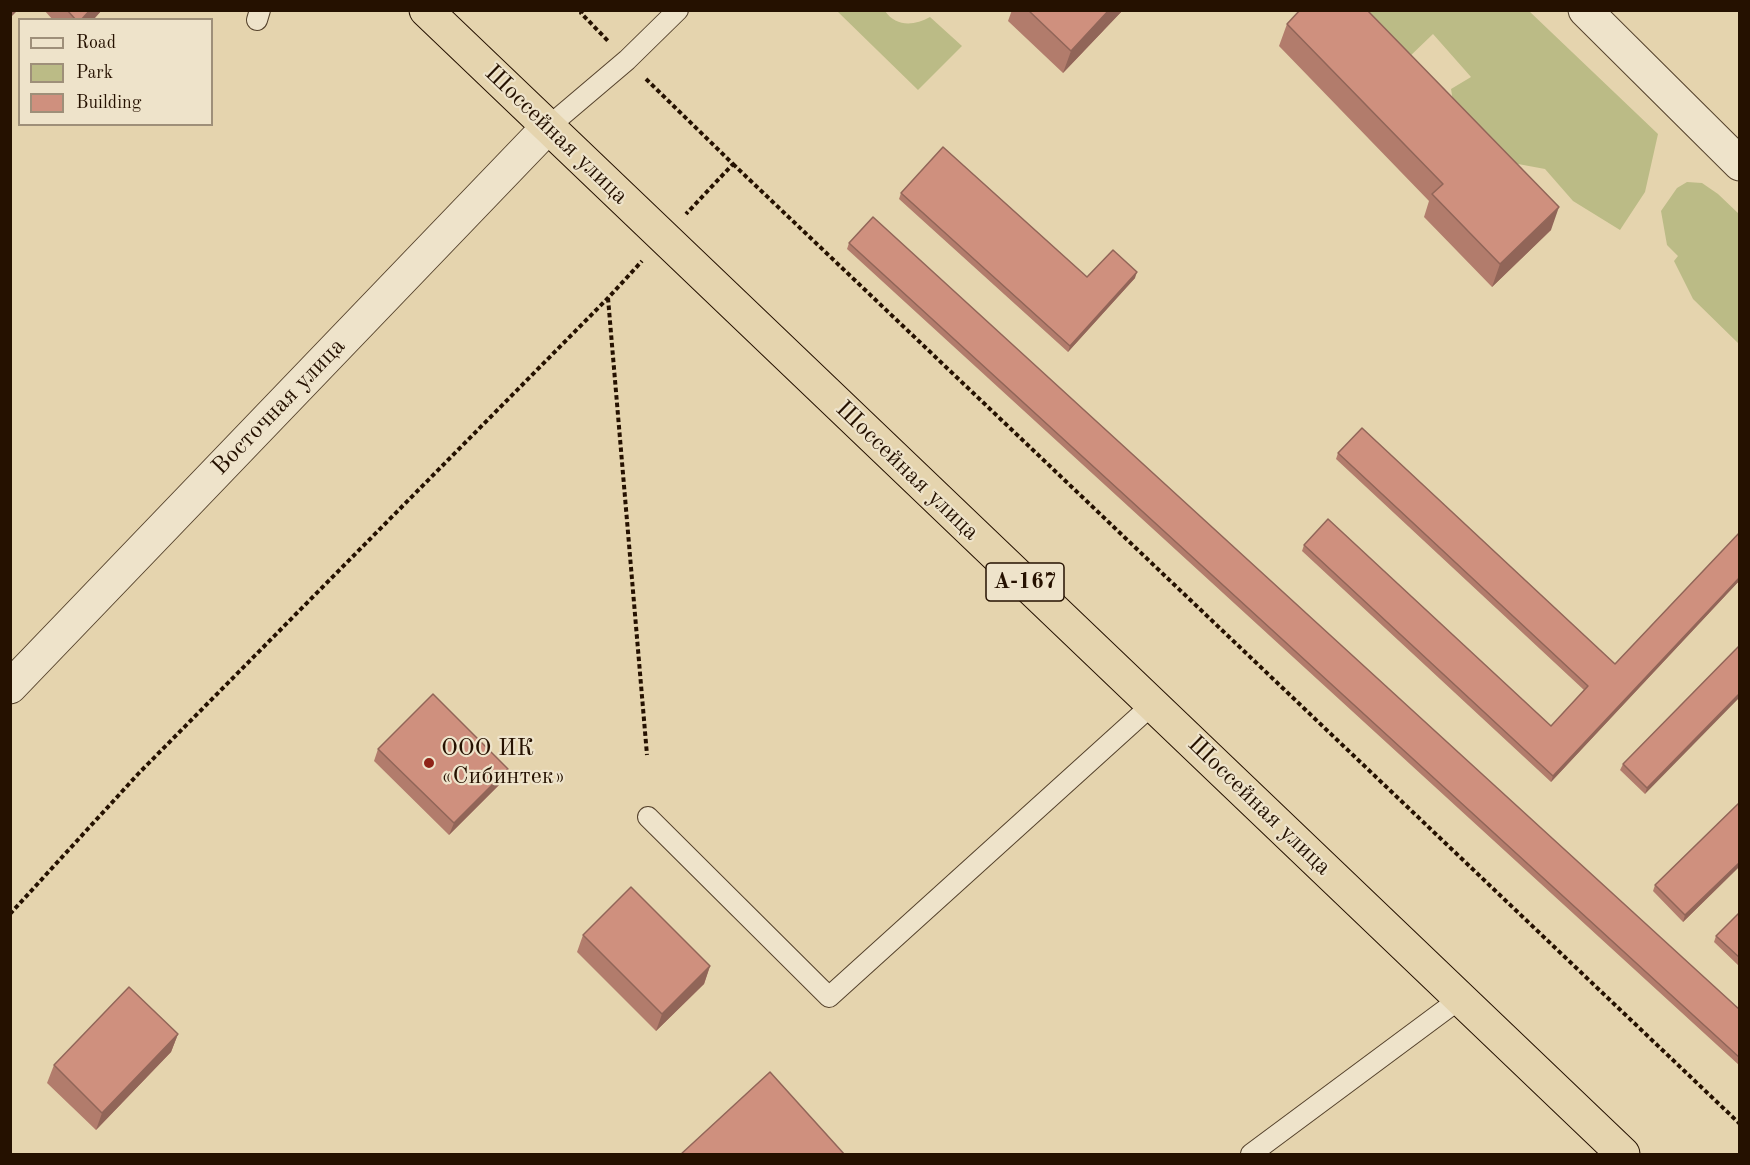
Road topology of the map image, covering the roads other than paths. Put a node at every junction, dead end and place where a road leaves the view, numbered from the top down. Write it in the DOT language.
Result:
graph roads {
  1 [pos="426,10"];
  2 [pos="678,10"];
  3 [pos="1585,10"];
  4 [pos="548,127"];
  5 [pos="1740,164"];
  6 [pos="10,687"];
  7 [pos="1152,704"];
  8 [pos="648,817"];
  9 [pos="1461,998"];
  10 [pos="1251,1155"];
  11 [pos="1623,1155"];
  1 -- 4 [label="highway, Шоссейная улица / А-167"];
  2 -- 4 [label="lane"];
  3 -- 5 [label="street"];
  4 -- 6 [label="street, Восточная улица"];
  4 -- 7 [label="highway, Шоссейная улица / А-167"];
  7 -- 8 [label="lane"];
  7 -- 9 [label="highway, Шоссейная улица / А-167"];
  9 -- 10 [label="lane"];
  9 -- 11 [label="highway, Шоссейная улица / А-167"];
}
